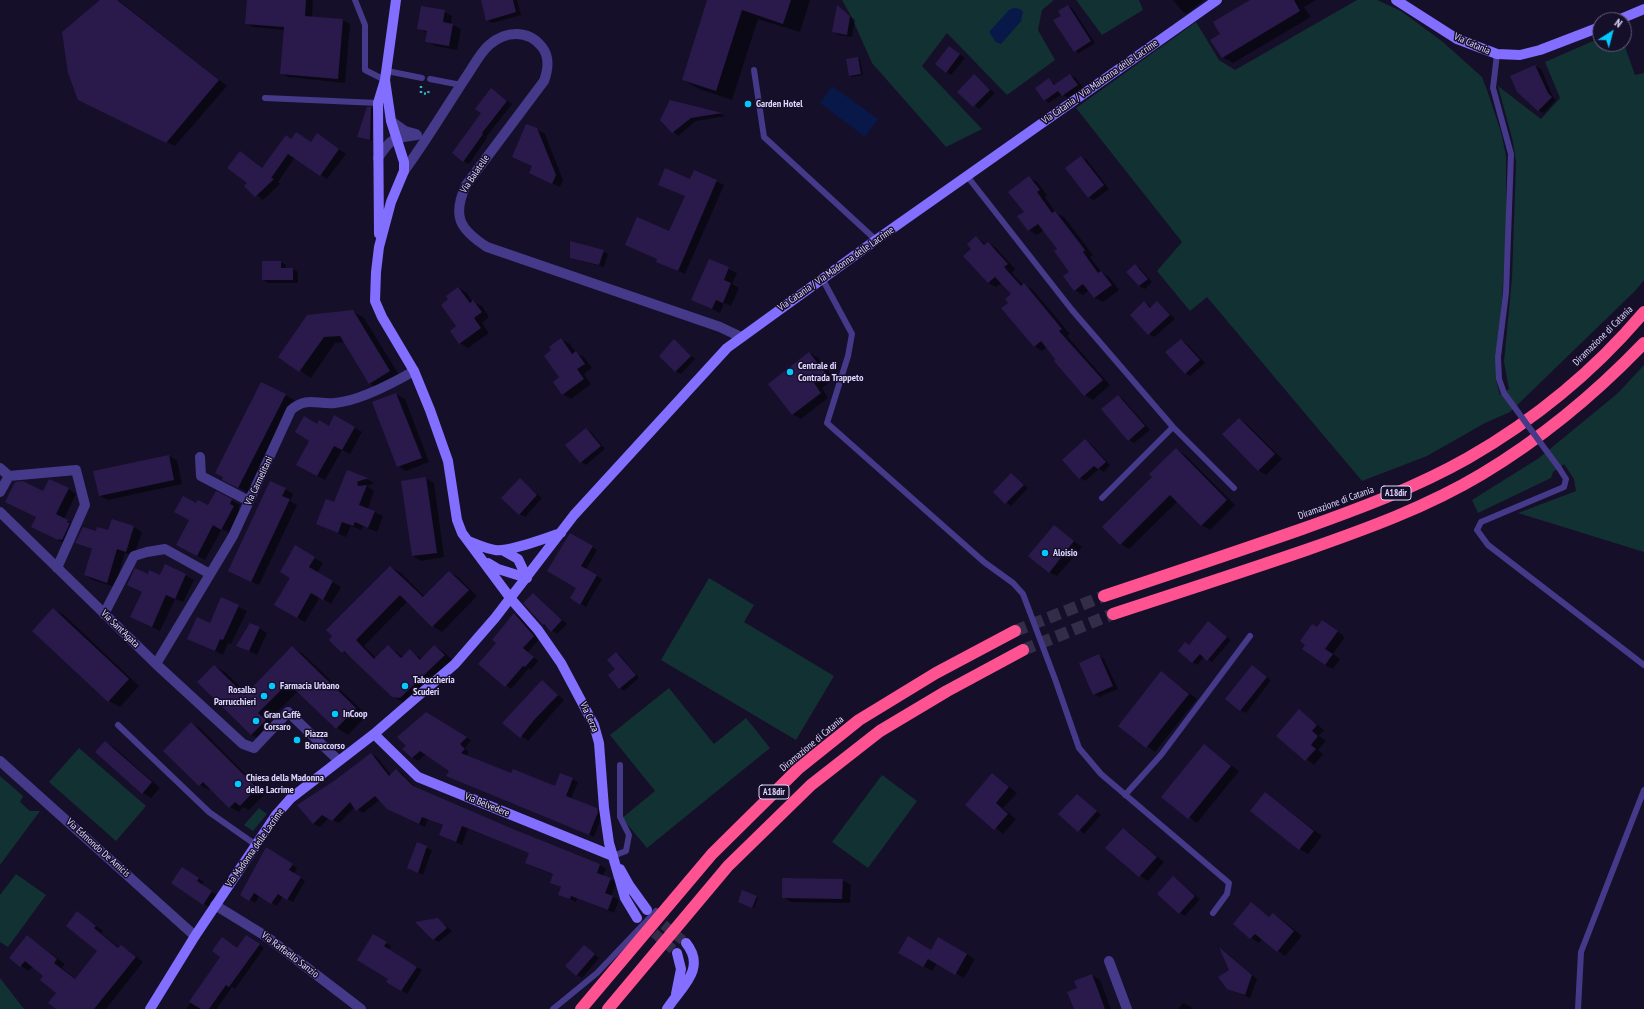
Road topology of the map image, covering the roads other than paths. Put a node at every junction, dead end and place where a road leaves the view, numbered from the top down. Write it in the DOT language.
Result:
graph roads {
  1 [pos="355,0"];
  2 [pos="396,0"];
  3 [pos="1217,0"];
  4 [pos="1396,0"];
  5 [pos="1644,9"];
  6 [pos="1632,14"];
  7 [pos="1592,30"];
  8 [pos="1497,54"];
  9 [pos="754,70"];
  10 [pos="386,76"];
  11 [pos="422,78"];
  12 [pos="430,79"];
  13 [pos="461,85"];
  14 [pos="265,98"];
  15 [pos="378,103"];
  16 [pos="391,121"];
  17 [pos="433,126"];
  18 [pos="418,135"];
  19 [pos="396,138"];
  20 [pos="378,158"];
  21 [pos="404,171"];
  22 [pos="966,176"];
  23 [pos="876,240"];
  24 [pos="379,247"];
  25 [pos="823,280"];
  26 [pos="1644,312"];
  27 [pos="741,337"];
  28 [pos="1644,343"];
  29 [pos="414,371"];
  30 [pos="1173,427"];
  31 [pos="200,457"];
  32 [pos="0,468"];
  33 [pos="9,476"];
  34 [pos="1234,488"];
  35 [pos="0,492"];
  36 [pos="1102,498"];
  37 [pos="249,501"];
  38 [pos="0,512"];
  39 [pos="561,533"];
  40 [pos="468,541"];
  41 [pos="502,550"];
  42 [pos="484,562"];
  43 [pos="58,568"];
  44 [pos="210,574"];
  45 [pos="527,578"];
  46 [pos="1104,596"];
  47 [pos="510,598"];
  48 [pos="104,614"];
  49 [pos="1112,614"];
  50 [pos="1015,632"];
  51 [pos="1250,636"];
  52 [pos="1023,650"];
  53 [pos="156,664"];
  54 [pos="1644,666"];
  55 [pos="118,725"];
  56 [pos="374,734"];
  57 [pos="338,760"];
  58 [pos="0,761"];
  59 [pos="620,765"];
  60 [pos="1644,790"];
  61 [pos="1125,795"];
  62 [pos="256,845"];
  63 [pos="712,854"];
  64 [pos="613,856"];
  65 [pos="215,905"];
  66 [pos="647,910"];
  67 [pos="1213,913"];
  68 [pos="637,918"];
  69 [pos="195,936"];
  70 [pos="686,943"];
  71 [pos="677,953"];
  72 [pos="1109,961"];
  73 [pos="675,996"];
  74 [pos="150,1009"];
  75 [pos="361,1009"];
  76 [pos="553,1009"];
  77 [pos="581,1009"];
  78 [pos="608,1009"];
  79 [pos="667,1009"];
  80 [pos="1127,1009"];
  81 [pos="1578,1009"];
  1 -- 10 [label="lane"];
  2 -- 10 [label="main road"];
  3 -- 22 [label="main road, Via Catania / Via Madonna delle Lacrime"];
  4 -- 8 [label="main road, Via Catania"];
  5 -- 6 [label="main road"];
  7 -- 8 [label="main road, Via Catania"];
  8 -- 54 [label="lane, bridge"];
  9 -- 23 [label="lane"];
  10 -- 11 [label="lane"];
  10 -- 15 [label="main road"];
  10 -- 16 [label="main road"];
  12 -- 13 [label="lane"];
  13 -- 17 [label="street, Via Balatelle"];
  13 -- 27 [label="street, Via Balatelle"];
  14 -- 15 [label="lane"];
  15 -- 20 [label="main road"];
  16 -- 18 [label="street"];
  16 -- 19 [label="main road"];
  17 -- 18 [label="street"];
  17 -- 21 [label="street, Via Balatelle"];
  18 -- 19 [label="street"];
  19 -- 20 [label="street"];
  19 -- 21 [label="main road"];
  20 -- 24 [label="main road"];
  21 -- 24 [label="main road"];
  22 -- 23 [label="main road, Via Catania / Via Madonna delle Lacrime"];
  22 -- 30 [label="lane"];
  23 -- 25 [label="main road, Via Catania / Via Madonna delle Lacrime"];
  24 -- 29 [label="main road, Via Cerza"];
  25 -- 27 [label="main road, Via Catania / Via Madonna delle Lacrime"];
  25 -- 61 [label="lane"];
  26 -- 46 [label="highway, Diramazione di Catania / A18dir"];
  27 -- 39 [label="main road, Via Catania / Via Madonna delle Lacrime"];
  28 -- 49 [label="highway, A18dir"];
  29 -- 37 [label="street, Via Carmelitani"];
  29 -- 40 [label="main road, Via Cerza"];
  30 -- 34 [label="lane"];
  30 -- 36 [label="lane"];
  31 -- 37 [label="street"];
  32 -- 33 [label="street"];
  33 -- 35 [label="street"];
  33 -- 43 [label="street"];
  37 -- 44 [label="street, Via Carmelitani"];
  38 -- 43 [label="street, Via Sant'Agata"];
  39 -- 41 [label="main road"];
  39 -- 45 [label="main road, Via Catania / Via Madonna delle Lacrime"];
  40 -- 41 [label="main road"];
  40 -- 42 [label="main road, Via Cerza"];
  41 -- 45 [label="main road"];
  42 -- 45 [label="main road"];
  42 -- 47 [label="main road, Via Cerza"];
  43 -- 48 [label="street, Via Sant'Agata"];
  44 -- 48 [label="street"];
  44 -- 53 [label="street, Via Carmelitani"];
  45 -- 47 [label="main road, Via Catania / Via Madonna delle Lacrime"];
  47 -- 56 [label="main road, Via Madonna delle Lacrime"];
  47 -- 64 [label="main road, Via Cerza"];
  48 -- 53 [label="street, Via Sant'Agata"];
  50 -- 63 [label="highway, Diramazione di Catania / A18dir"];
  51 -- 61 [label="lane"];
  52 -- 78 [label="highway, A18dir"];
  53 -- 57 [label="street, Via Sant'Agata"];
  55 -- 62 [label="lane"];
  56 -- 57 [label="main road, Via Madonna delle Lacrime"];
  56 -- 64 [label="main road, Via Belvedere"];
  57 -- 62 [label="main road, Via Madonna delle Lacrime"];
  58 -- 69 [label="street, Via Edmondo De Amicis"];
  59 -- 64 [label="lane"];
  60 -- 81 [label="lane"];
  61 -- 67 [label="lane"];
  62 -- 65 [label="main road, Via Madonna delle Lacrime"];
  63 -- 76 [label="lane"];
  63 -- 77 [label="highway, Diramazione di Catania / A18dir"];
  64 -- 66 [label="main road"];
  64 -- 68 [label="main road"];
  65 -- 69 [label="main road, Via Madonna delle Lacrime"];
  65 -- 75 [label="street, Via Raffaello Sanzio"];
  69 -- 74 [label="main road, Via Madonna delle Lacrime"];
  70 -- 73 [label="main road"];
  71 -- 73 [label="main road"];
  72 -- 80 [label="street"];
  73 -- 79 [label="main road"];
}
